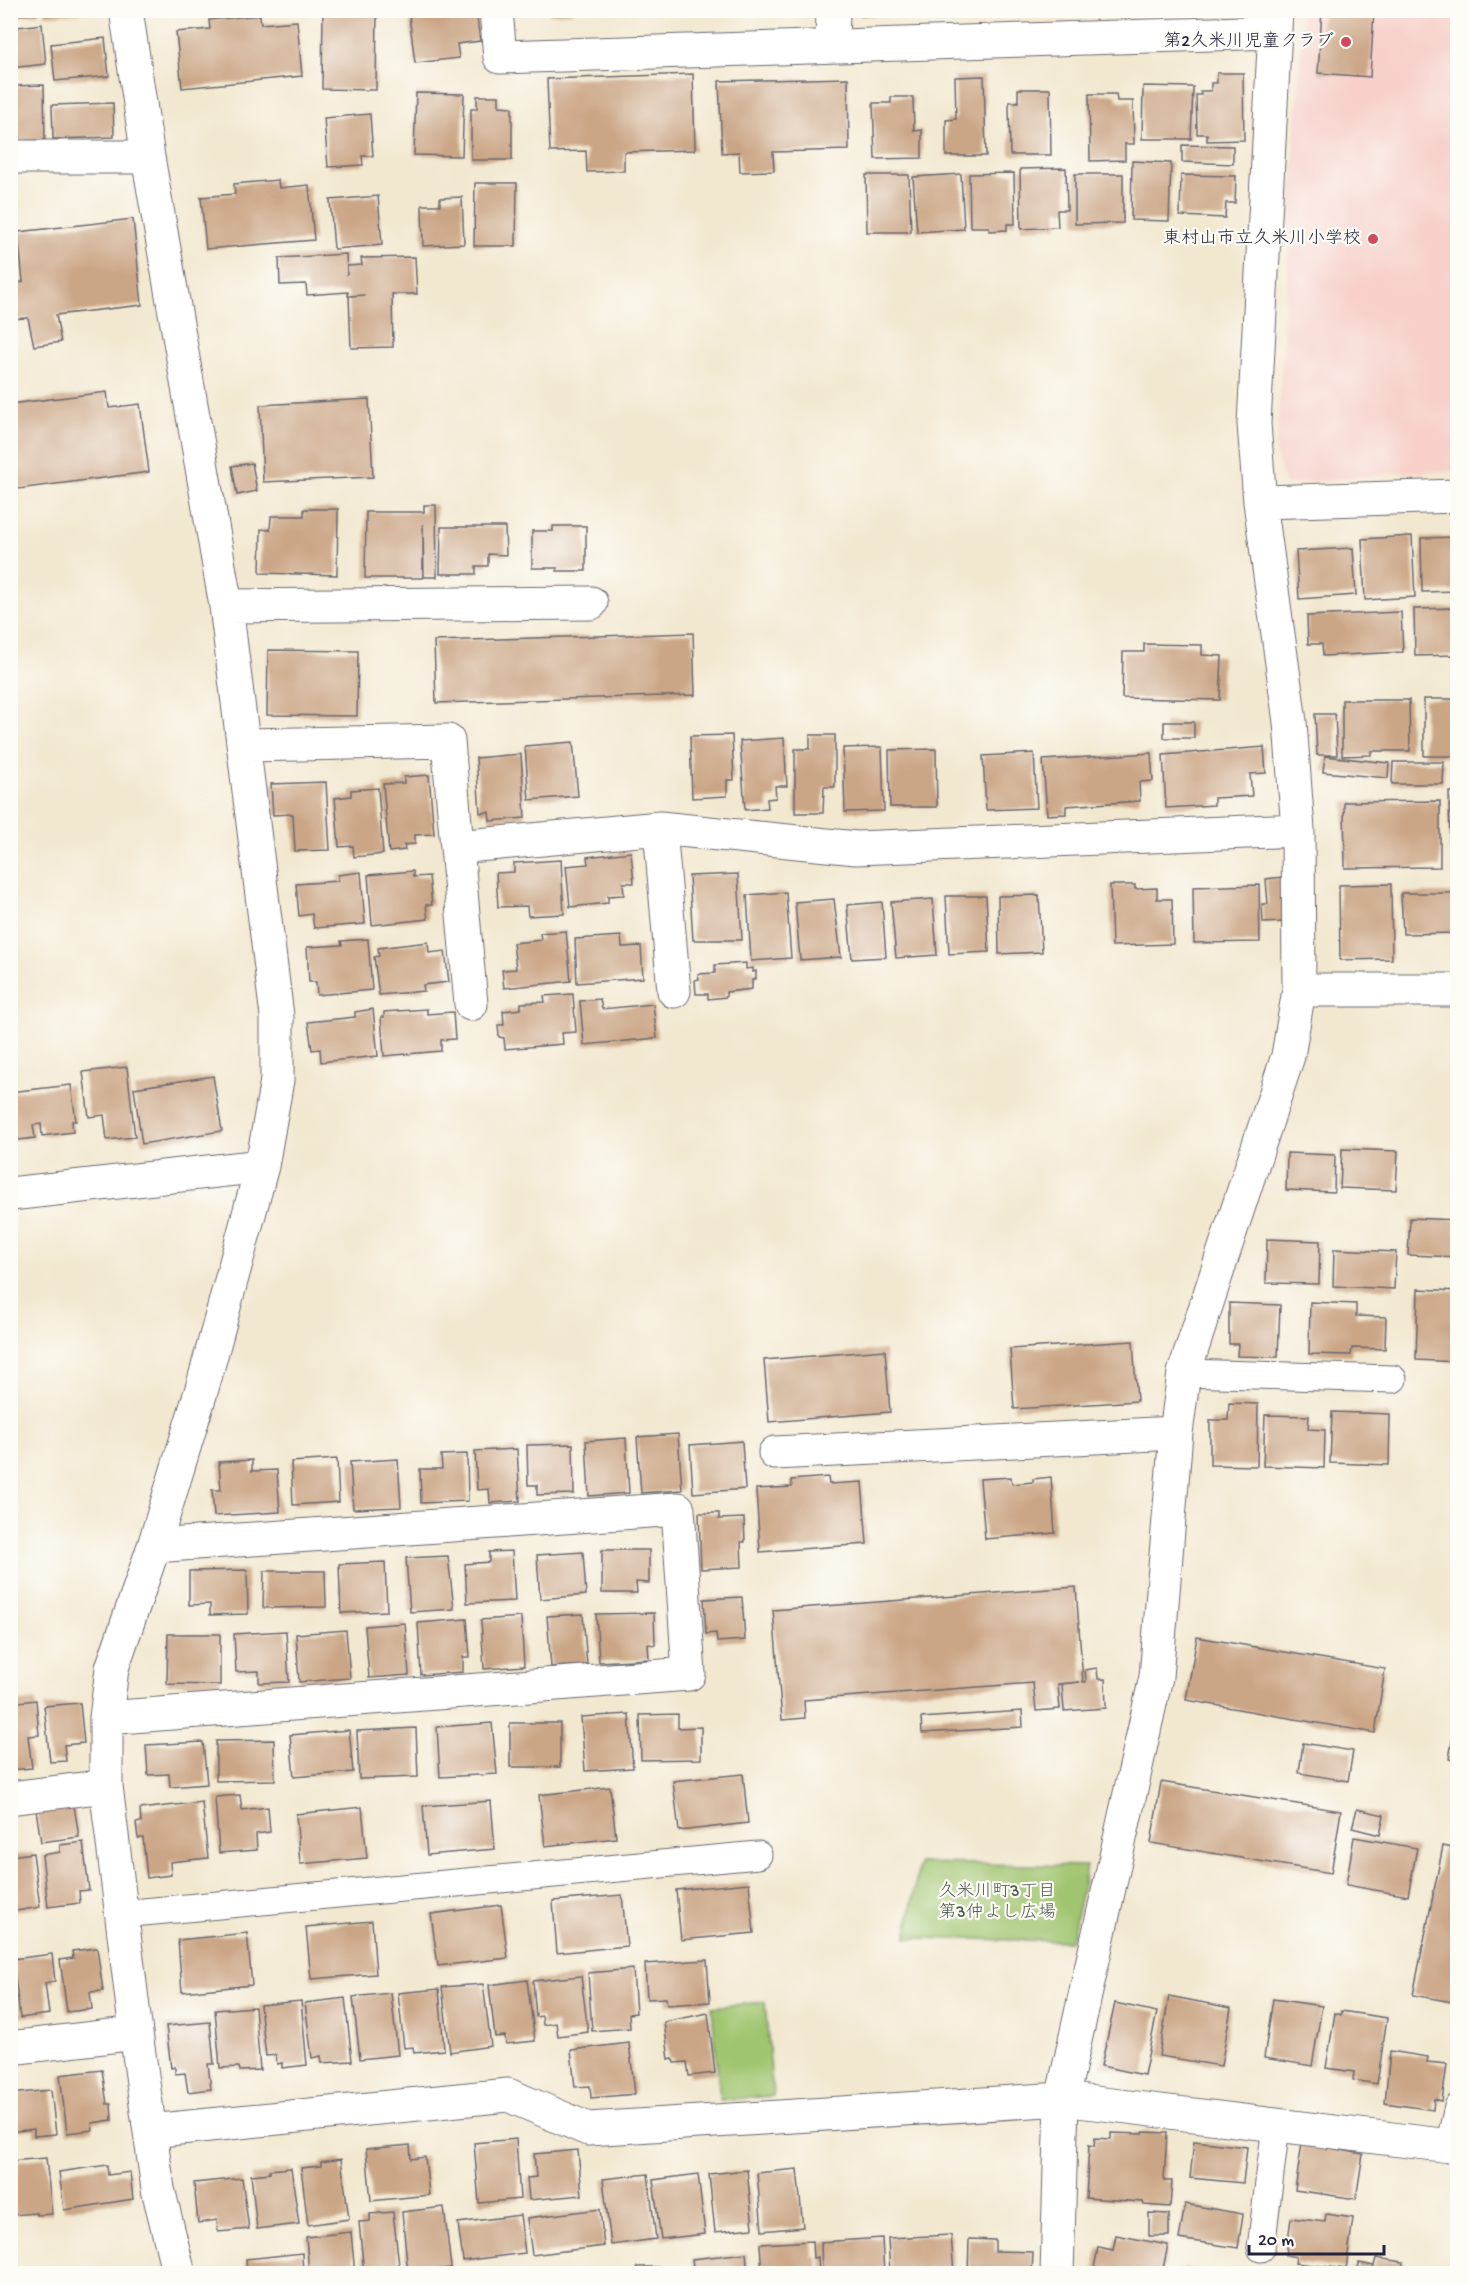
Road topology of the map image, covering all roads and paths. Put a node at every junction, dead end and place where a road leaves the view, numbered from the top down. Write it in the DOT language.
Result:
graph roads {
  1 [pos="126,10"];
  2 [pos="496,10"];
  3 [pos="833,10"];
  4 [pos="1275,21"];
  5 [pos="832,46"];
  6 [pos="10,157"];
  7 [pos="148,157"];
  8 [pos="1458,496"];
  9 [pos="1260,502"];
  10 [pos="591,603"];
  11 [pos="226,606"];
  12 [pos="244,745"];
  13 [pos="660,828"];
  14 [pos="1298,830"];
  15 [pos="457,847"];
  16 [pos="1299,990"];
  17 [pos="1458,990"];
  18 [pos="674,991"];
  19 [pos="471,1004"];
  20 [pos="262,1166"];
  21 [pos="10,1194"];
  22 [pos="1184,1373"];
  23 [pos="1393,1379"];
  24 [pos="1176,1433"];
  25 [pos="775,1453"];
  26 [pos="154,1546"];
  27 [pos="106,1718"];
  28 [pos="106,1786"];
  29 [pos="10,1798"];
  30 [pos="758,1855"];
  31 [pos="122,1914"];
  32 [pos="136,2033"];
  33 [pos="10,2048"];
  34 [pos="1062,2099"];
  35 [pos="1458,2107"];
  36 [pos="1276,2125"];
  37 [pos="150,2131"];
  38 [pos="1453,2147"];
  39 [pos="1262,2248"];
  40 [pos="179,2274"];
  41 [pos="1057,2274"];
  1 -- 7 [label="street"];
  2 -- 5 [label="street"];
  3 -- 5 [label="street"];
  4 -- 5 [label="street"];
  4 -- 9 [label="street"];
  6 -- 7 [label="street"];
  7 -- 11 [label="street"];
  8 -- 9 [label="street"];
  9 -- 14 [label="street"];
  10 -- 11 [label="street"];
  11 -- 12 [label="street"];
  12 -- 15 [label="street"];
  12 -- 20 [label="street"];
  13 -- 14 [label="street"];
  13 -- 15 [label="street"];
  13 -- 18 [label="street"];
  14 -- 16 [label="street"];
  15 -- 19 [label="street"];
  16 -- 17 [label="street"];
  16 -- 22 [label="street"];
  20 -- 21 [label="street"];
  20 -- 26 [label="street"];
  22 -- 23 [label="lane"];
  22 -- 24 [label="street"];
  24 -- 25 [label="street"];
  24 -- 34 [label="street"];
  26 -- 27 [label="street"];
  26 -- 27 [label="street"];
  27 -- 28 [label="street"];
  28 -- 29 [label="street"];
  28 -- 31 [label="street"];
  30 -- 31 [label="lane"];
  31 -- 32 [label="street"];
  32 -- 33 [label="street"];
  32 -- 37 [label="street"];
  34 -- 36 [label="street"];
  34 -- 37 [label="street"];
  34 -- 41 [label="street"];
  35 -- 38 [label="lane"];
  36 -- 38 [label="street"];
  36 -- 39 [label="lane"];
  37 -- 40 [label="street"];
}
